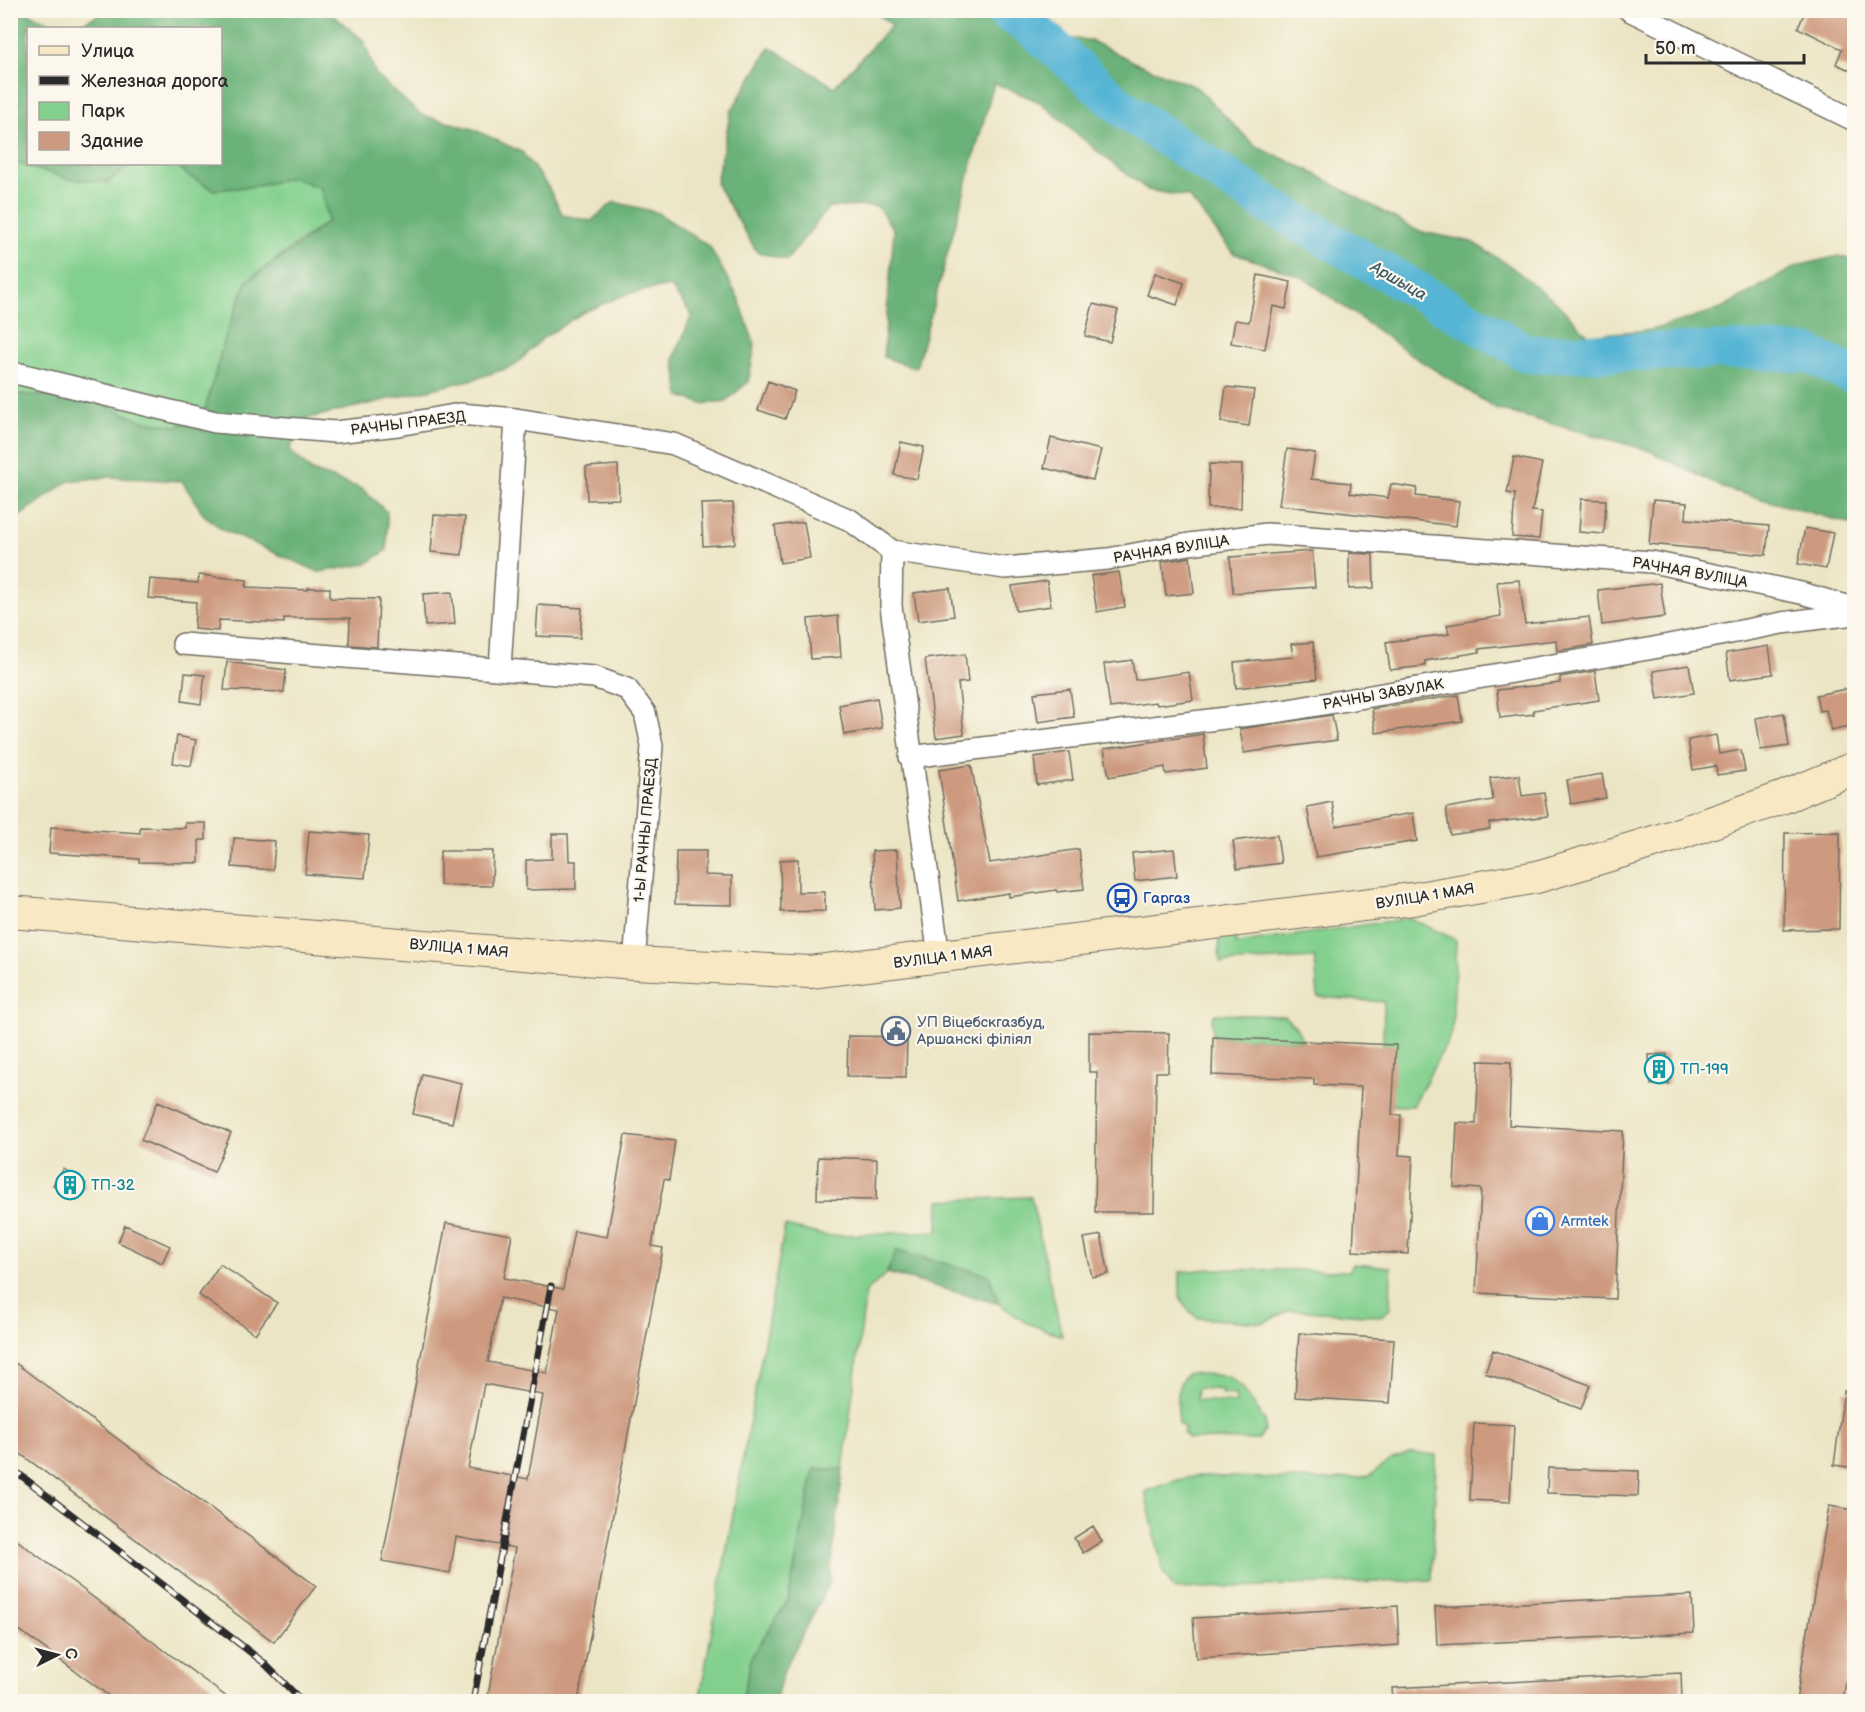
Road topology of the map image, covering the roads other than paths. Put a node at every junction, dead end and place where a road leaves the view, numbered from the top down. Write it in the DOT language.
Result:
graph roads {
  1 [pos="1629,10"];
  2 [pos="1854,120"];
  3 [pos="10,374"];
  4 [pos="516,419"];
  5 [pos="892,551"];
  6 [pos="1854,608"];
  7 [pos="1854,614"];
  8 [pos="183,644"];
  9 [pos="501,668"];
  10 [pos="910,757"];
  11 [pos="1854,768"];
  12 [pos="10,912"];
  13 [pos="939,957"];
  14 [pos="634,963"];
  1 -- 2 [label="street"];
  3 -- 4 [label="street, РАЧНЫ ПРАЕЗД"];
  4 -- 5 [label="street, РАЧНЫ ПРАЕЗД"];
  4 -- 9 [label="street"];
  5 -- 6 [label="street, РАЧНАЯ ВУЛІЦА"];
  5 -- 10 [label="street"];
  7 -- 10 [label="street, РАЧНЫ ЗАВУЛАК"];
  8 -- 9 [label="street, 1-Ы РАЧНЫ ПРАЕЗД"];
  9 -- 14 [label="street, 1-Ы РАЧНЫ ПРАЕЗД"];
  10 -- 13 [label="street"];
  11 -- 13 [label="street, ВУЛІЦА 1 МАЯ"];
  12 -- 14 [label="street, ВУЛІЦА 1 МАЯ"];
  13 -- 14 [label="street, ВУЛІЦА 1 МАЯ"];
}
